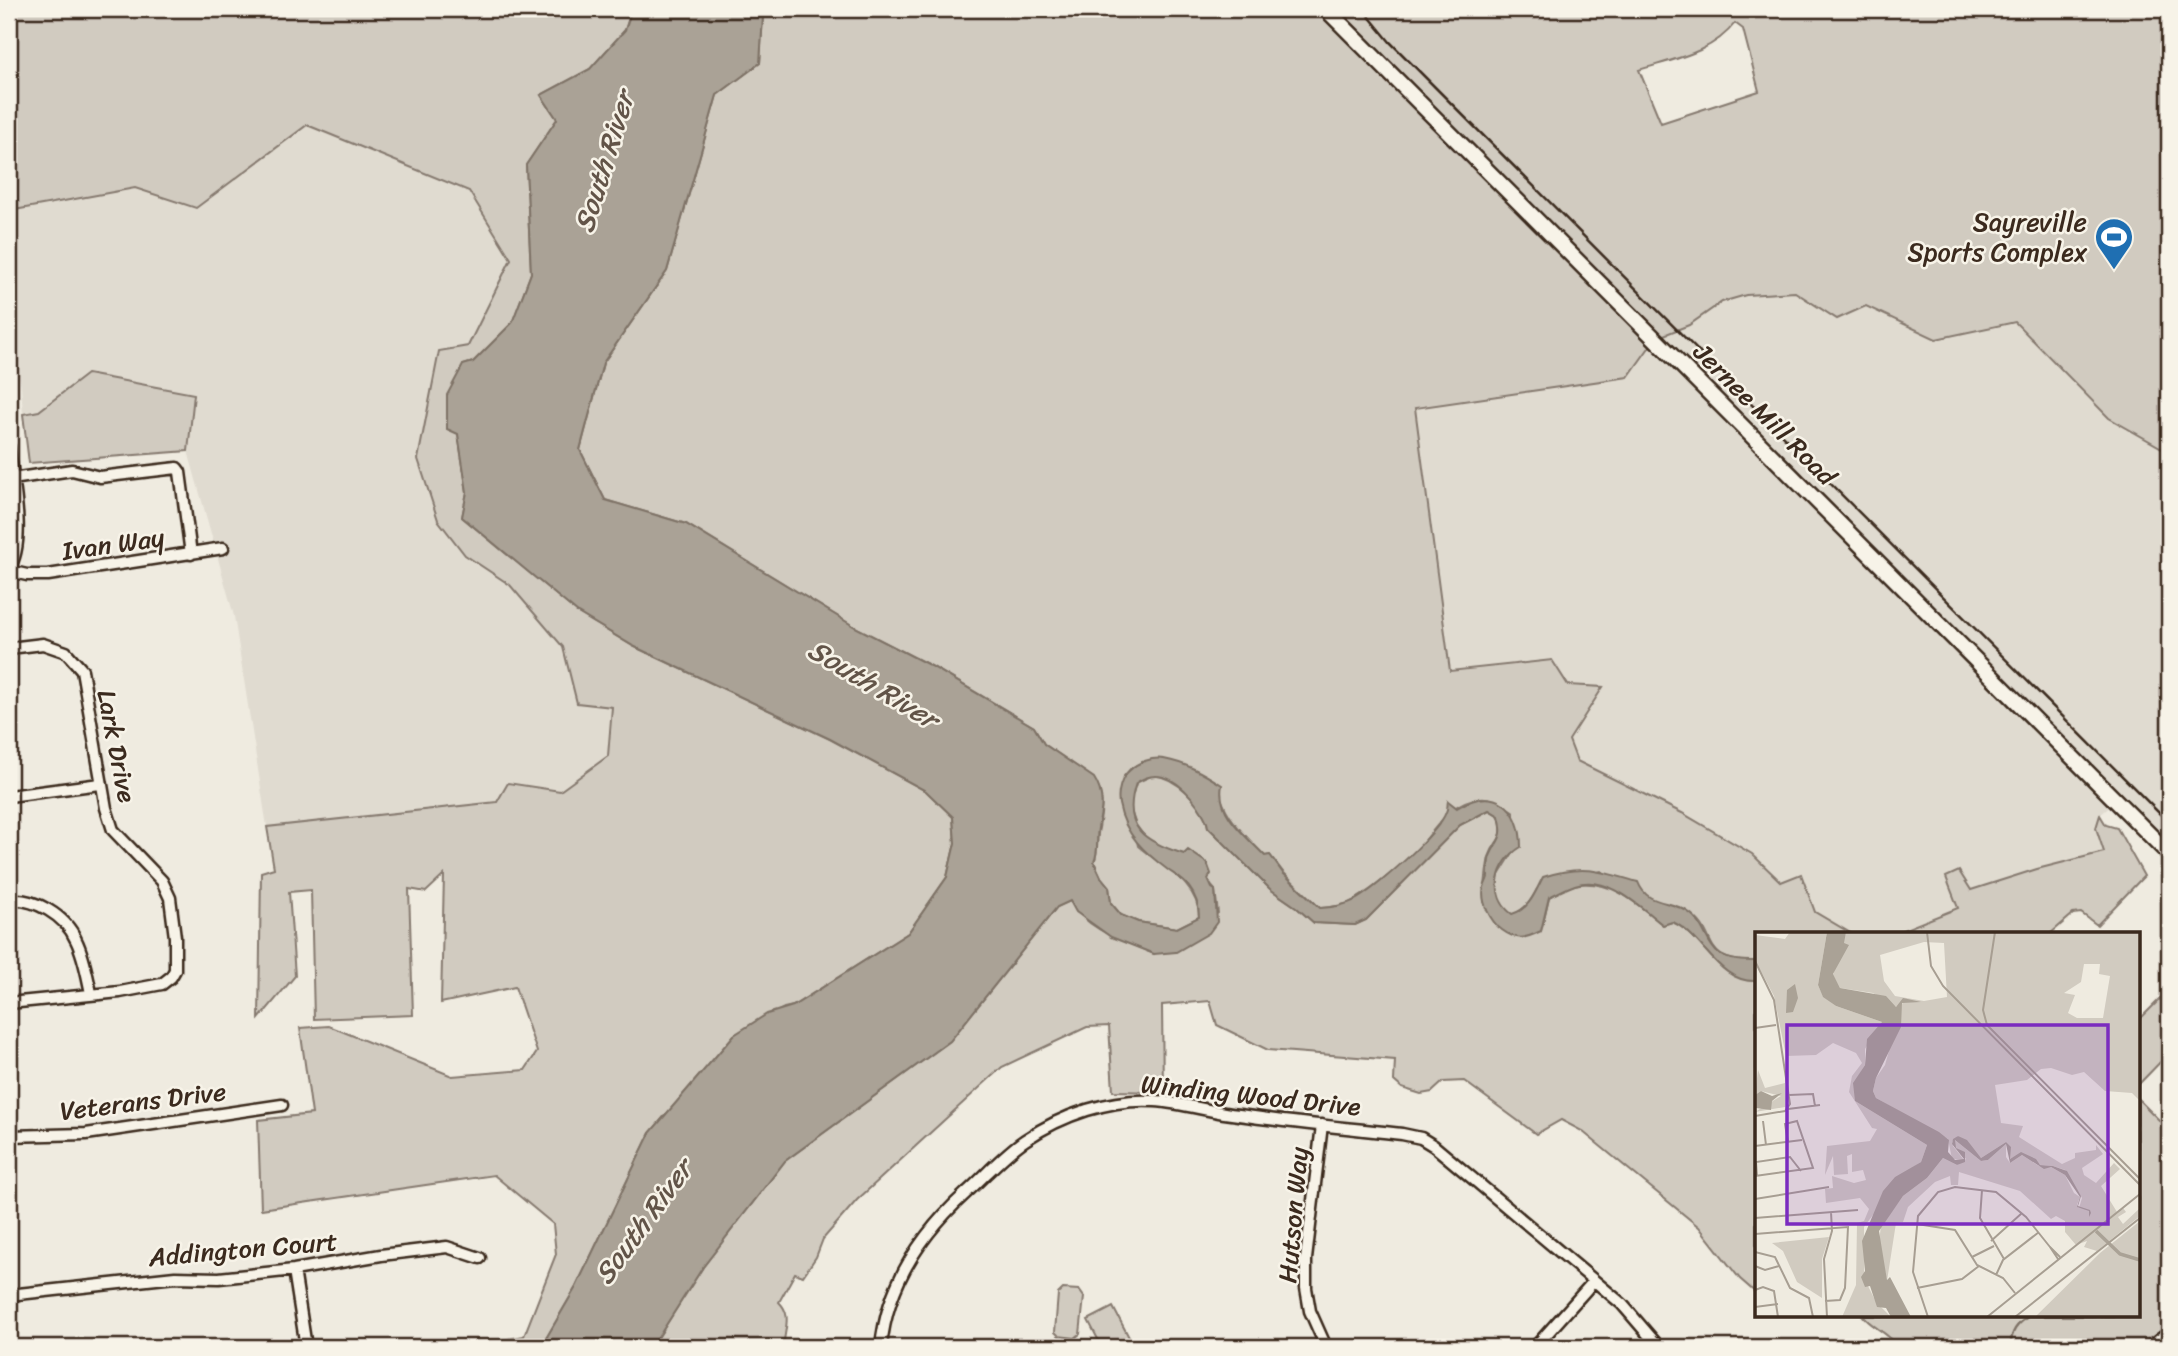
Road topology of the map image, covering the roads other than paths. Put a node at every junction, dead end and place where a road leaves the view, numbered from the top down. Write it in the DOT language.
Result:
graph roads {
  1 [pos="1326,9"];
  2 [pos="9,447"];
  3 [pos="12,479"];
  4 [pos="223,548"];
  5 [pos="191,554"];
  6 [pos="9,569"];
  7 [pos="9,651"];
  8 [pos="100,784"];
  9 [pos="9,796"];
  10 [pos="2169,854"];
  11 [pos="9,900"];
  12 [pos="90,993"];
  13 [pos="9,1003"];
  14 [pos="282,1105"];
  15 [pos="1322,1125"];
  16 [pos="9,1136"];
  17 [pos="480,1258"];
  18 [pos="294,1270"];
  19 [pos="1594,1281"];
  20 [pos="9,1295"];
  21 [pos="2169,1335"];
  22 [pos="306,1347"];
  23 [pos="881,1347"];
  24 [pos="1326,1347"];
  25 [pos="1535,1347"];
  26 [pos="1659,1347"];
  27 [pos="2153,1347"];
  1 -- 10 [label="street, Jernee Mill Road"];
  2 -- 3 [label="street"];
  3 -- 5 [label="street"];
  3 -- 6 [label="street"];
  4 -- 5 [label="street, Ivan Way"];
  5 -- 6 [label="street, Ivan Way"];
  7 -- 8 [label="street, Lark Drive"];
  8 -- 9 [label="street"];
  8 -- 12 [label="street, Lark Drive"];
  11 -- 12 [label="street"];
  12 -- 13 [label="street, Lark Drive"];
  14 -- 16 [label="street, Veterans Drive"];
  15 -- 19 [label="street, Winding Wood Drive"];
  15 -- 23 [label="street, Winding Wood Drive"];
  15 -- 24 [label="street, Hutson Way"];
  17 -- 18 [label="street, Addington Court"];
  18 -- 20 [label="street, Addington Court"];
  18 -- 22 [label="street"];
  19 -- 25 [label="street"];
  19 -- 26 [label="street, Winding Wood Drive"];
  21 -- 27 [label="street"];
}
